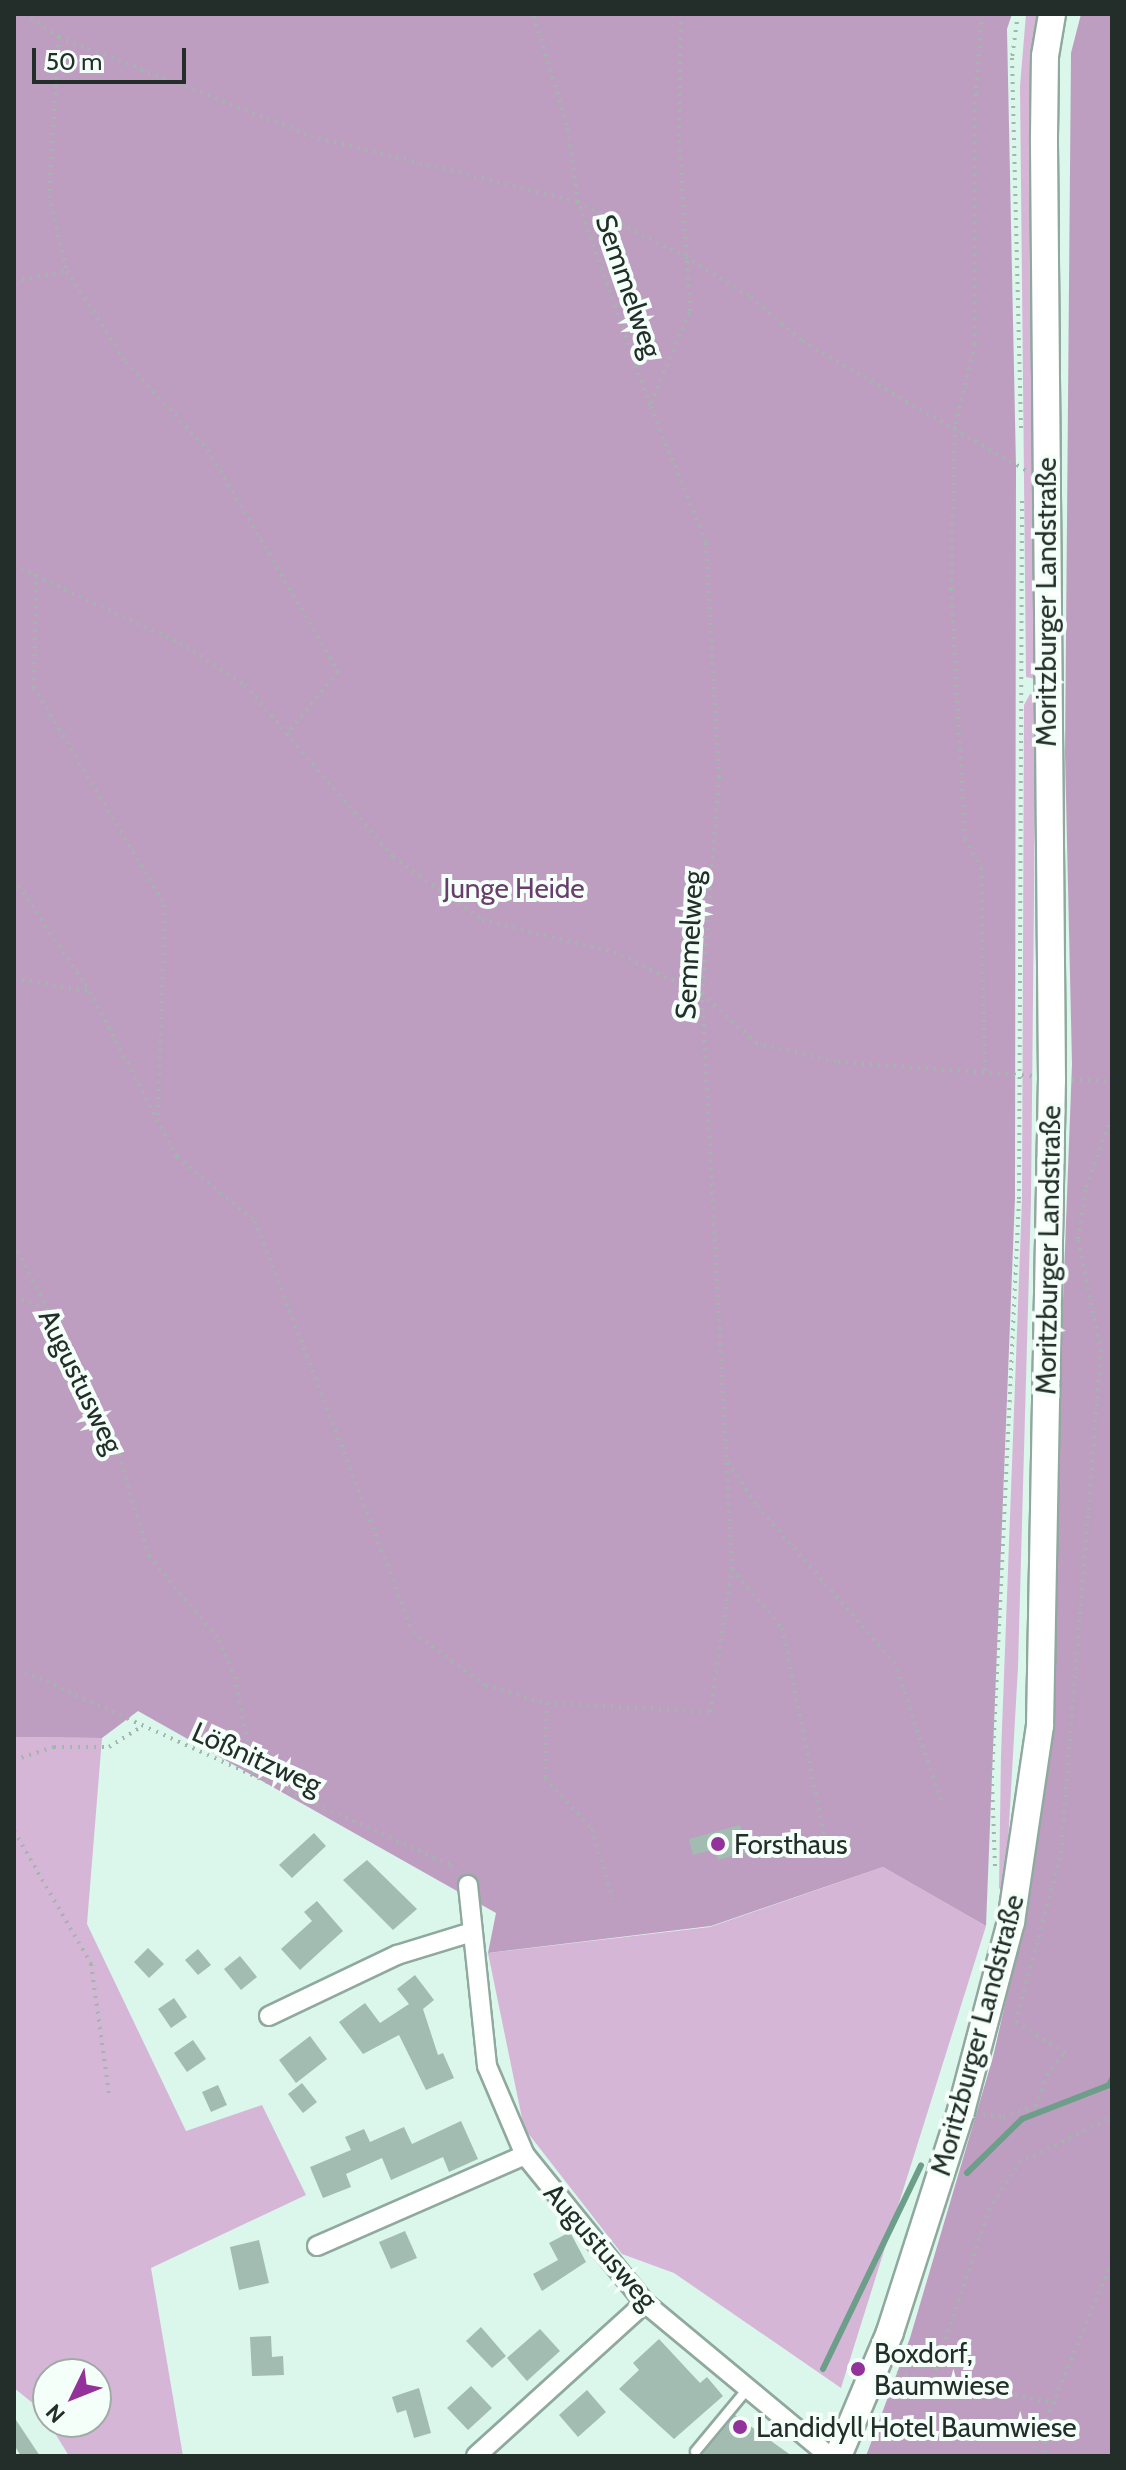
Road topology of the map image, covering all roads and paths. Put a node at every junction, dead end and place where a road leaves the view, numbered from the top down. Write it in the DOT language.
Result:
graph roads {
  1 [pos="24,14"];
  2 [pos="533,14"];
  3 [pos="681,14"];
  4 [pos="982,14"];
  5 [pos="1018,14"];
  6 [pos="1052,14"];
  7 [pos="59,37"];
  8 [pos="578,202"];
  9 [pos="686,257"];
  10 [pos="67,271"];
  11 [pos="14,281"];
  12 [pos="650,405"];
  13 [pos="955,427"];
  14 [pos="1021,440"];
  15 [pos="1022,456"];
  16 [pos="1034,472"];
  17 [pos="1022,487"];
  18 [pos="14,566"];
  19 [pos="36,574"];
  20 [pos="285,736"];
  21 [pos="14,879"];
  22 [pos="14,978"];
  23 [pos="90,992"];
  24 [pos="702,994"];
  25 [pos="985,1073"];
  26 [pos="1018,1074"];
  27 [pos="1052,1080"];
  28 [pos="1112,1081"];
  29 [pos="1112,1115"];
  30 [pos="158,1121"];
  31 [pos="14,1244"];
  32 [pos="14,1297"];
  33 [pos="46,1309"];
  34 [pos="727,1460"];
  35 [pos="732,1569"];
  36 [pos="25,1672"];
  37 [pos="547,1703"];
  38 [pos="142,1728"];
  39 [pos="14,1760"];
  40 [pos="254,1778"];
  41 [pos="943,1806"];
  42 [pos="14,1831"];
  43 [pos="829,1859"];
  44 [pos="995,1872"];
  45 [pos="468,1885"];
  46 [pos="613,1899"];
  47 [pos="472,1932"];
  48 [pos="269,2016"];
  49 [pos="109,2093"];
  50 [pos="961,2111"];
  51 [pos="1112,2117"];
  52 [pos="525,2155"];
  53 [pos="317,2246"];
  54 [pos="1112,2261"];
  55 [pos="645,2303"];
  56 [pos="875,2370"];
  57 [pos="933,2377"];
  58 [pos="749,2386"];
  59 [pos="1057,2403"];
  60 [pos="1045,2430"];
  61 [pos="695,2451"];
  62 [pos="476,2456"];
  63 [pos="829,2456"];
  64 [pos="838,2456"];
  65 [pos="1031,2456"];
  66 [pos="1045,2456"];
  1 -- 7 [label="path"];
  2 -- 8 [label="path, Semmelweg"];
  3 -- 9 [label="path"];
  4 -- 13 [label="path"];
  5 -- 14 [label="path"];
  6 -- 16 [label="main road, Moritzburger Landstraße"];
  7 -- 8 [label="path"];
  7 -- 10 [label="path"];
  8 -- 9 [label="path"];
  8 -- 12 [label="path, Semmelweg"];
  9 -- 12 [label="path"];
  9 -- 13 [label="path"];
  10 -- 11 [label="path"];
  10 -- 20 [label="path"];
  12 -- 24 [label="path, Semmelweg"];
  13 -- 16 [label="path"];
  13 -- 25 [label="path"];
  15 -- 16 [label="path"];
  16 -- 27 [label="main road, Moritzburger Landstraße"];
  17 -- 26 [label="path"];
  18 -- 19 [label="path"];
  19 -- 20 [label="path"];
  19 -- 30 [label="path"];
  20 -- 24 [label="path"];
  21 -- 23 [label="path"];
  22 -- 23 [label="path"];
  23 -- 30 [label="path"];
  24 -- 25 [label="path"];
  24 -- 34 [label="path, Semmelweg"];
  25 -- 26 [label="path"];
  26 -- 27 [label="path"];
  26 -- 44 [label="path"];
  27 -- 28 [label="path"];
  27 -- 50 [label="main road, Moritzburger Landstraße"];
  29 -- 50 [label="path"];
  30 -- 37 [label="path"];
  31 -- 33 [label="path, Augustusweg"];
  32 -- 33 [label="path"];
  33 -- 40 [label="path, Augustusweg"];
  34 -- 35 [label="path, Semmelweg"];
  34 -- 41 [label="path"];
  35 -- 37 [label="path, Semmelweg"];
  35 -- 43 [label="path"];
  36 -- 38 [label="path, Lößnitzweg"];
  37 -- 46 [label="path"];
  38 -- 39 [label="path"];
  38 -- 40 [label="path, Lößnitzweg"];
  40 -- 45 [label="path, Lößnitzweg"];
  42 -- 49 [label="path"];
  45 -- 47 [label="street, Augustusweg"];
  47 -- 48 [label="street"];
  47 -- 52 [label="street, Augustusweg"];
  50 -- 56 [label="main road, Moritzburger Landstraße"];
  51 -- 57 [label="path"];
  52 -- 53 [label="street, Augustusweg"];
  52 -- 55 [label="street, Augustusweg"];
  54 -- 59 [label="path"];
  55 -- 58 [label="street, Augustusweg"];
  55 -- 62 [label="street"];
  56 -- 57 [label="path"];
  56 -- 64 [label="main road, Moritzburger Landstraße"];
  57 -- 59 [label="path"];
  58 -- 61 [label="lane"];
  58 -- 63 [label="street, Augustusweg"];
  59 -- 60 [label="path"];
  60 -- 65 [label="path"];
  60 -- 66 [label="path"];
}
